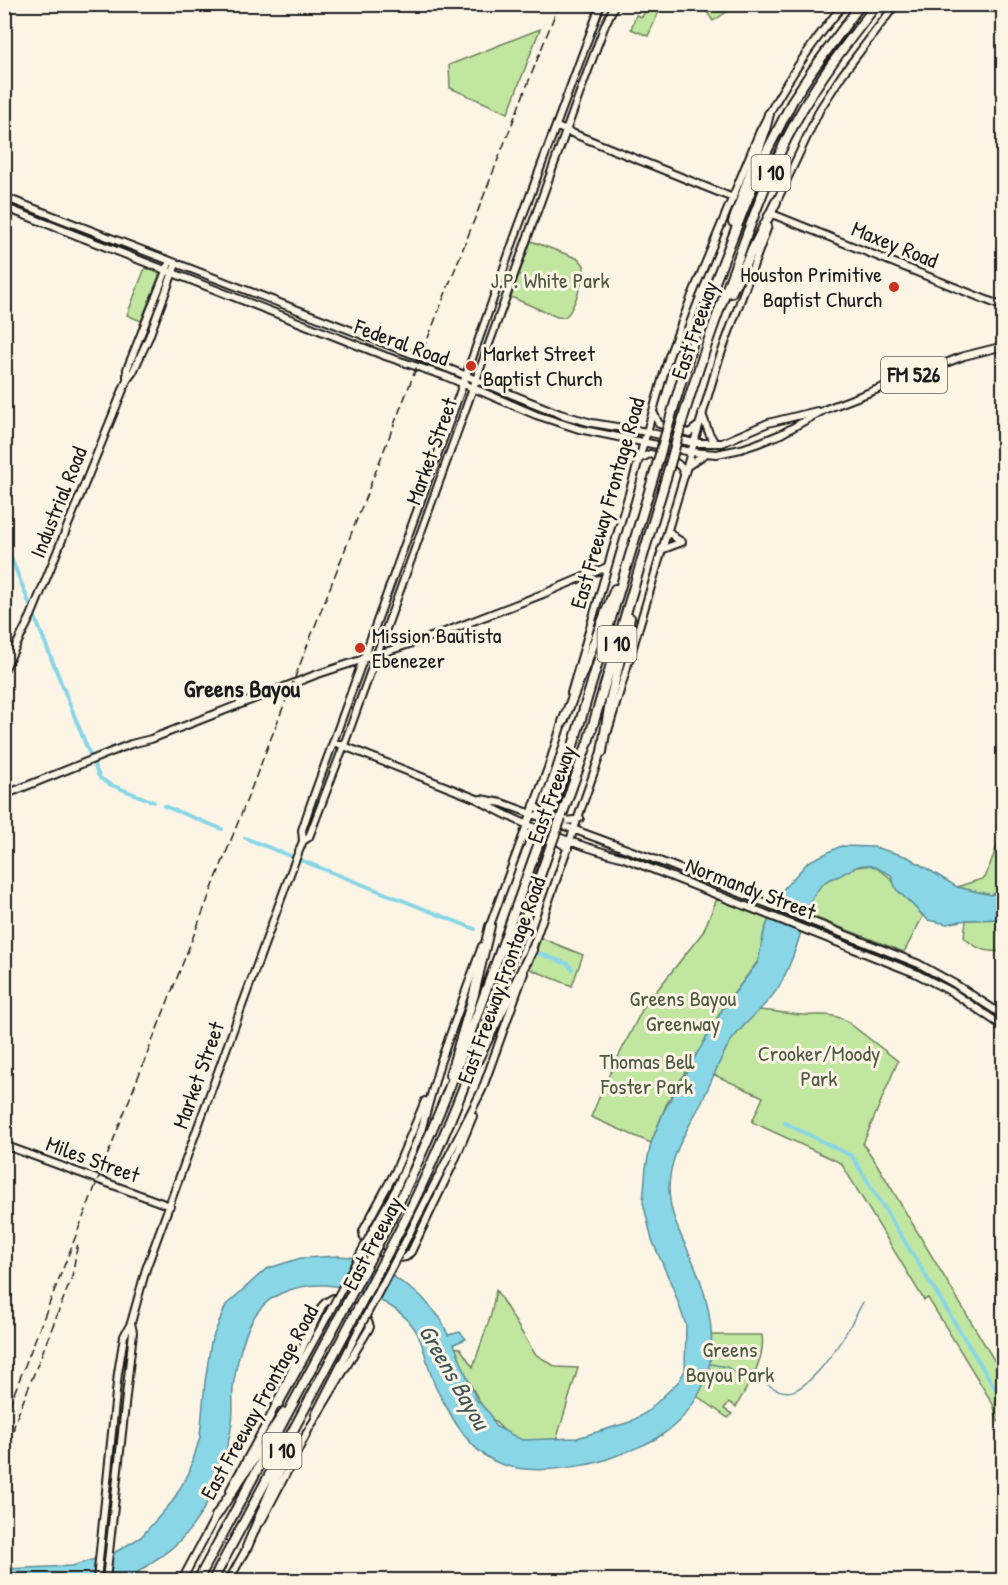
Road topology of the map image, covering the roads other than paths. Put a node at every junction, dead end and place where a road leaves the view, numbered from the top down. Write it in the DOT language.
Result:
graph roads {
  1 [pos="601,4"];
  2 [pos="615,4"];
  3 [pos="844,4"];
  4 [pos="861,4"];
  5 [pos="877,4"];
  6 [pos="896,4"];
  7 [pos="574,80"];
  8 [pos="584,84"];
  9 [pos="769,114"];
  10 [pos="557,127"];
  11 [pos="567,131"];
  12 [pos="536,179"];
  13 [pos="548,183"];
  14 [pos="4,196"];
  15 [pos="733,198"];
  16 [pos="776,202"];
  17 [pos="4,207"];
  18 [pos="772,214"];
  19 [pos="95,231"];
  20 [pos="92,240"];
  21 [pos="173,263"];
  22 [pos="720,267"];
  23 [pos="165,271"];
  24 [pos="173,274"];
  25 [pos="1004,307"];
  26 [pos="344,328"];
  27 [pos="141,333"];
  28 [pos="149,337"];
  29 [pos="340,339"];
  30 [pos="389,346"];
  31 [pos="1004,346"];
  32 [pos="385,356"];
  33 [pos="701,360"];
  34 [pos="466,376"];
  35 [pos="127,380"];
  36 [pos="477,380"];
  37 [pos="463,384"];
  38 [pos="473,389"];
  39 [pos="826,409"];
  40 [pos="652,412"];
  41 [pos="702,414"];
  42 [pos="791,417"];
  43 [pos="700,424"];
  44 [pos="794,427"];
  45 [pos="752,430"];
  46 [pos="647,432"];
  47 [pos="644,441"];
  48 [pos="694,442"];
  49 [pos="719,443"];
  50 [pos="756,444"];
  51 [pos="663,445"];
  52 [pos="691,452"];
  53 [pos="705,454"];
  54 [pos="717,454"];
  55 [pos="639,459"];
  56 [pos="686,467"];
  57 [pos="684,475"];
  58 [pos="652,528"];
  59 [pos="668,530"];
  60 [pos="633,546"];
  61 [pos="661,550"];
  62 [pos="607,567"];
  63 [pos="584,577"];
  64 [pos="600,589"];
  65 [pos="375,656"];
  66 [pos="363,660"];
  67 [pos="4,670"];
  68 [pos="563,722"];
  69 [pos="334,742"];
  70 [pos="344,746"];
  71 [pos="602,752"];
  72 [pos="4,795"];
  73 [pos="477,799"];
  74 [pos="534,805"];
  75 [pos="531,814"];
  76 [pos="579,818"];
  77 [pos="527,824"];
  78 [pos="575,831"];
  79 [pos="522,838"];
  80 [pos="571,840"];
  81 [pos="303,841"];
  82 [pos="568,849"];
  83 [pos="490,926"];
  84 [pos="532,950"];
  85 [pos="1004,1016"];
  86 [pos="1004,1027"];
  87 [pos="440,1063"];
  88 [pos="464,1086"];
  89 [pos="482,1090"];
  90 [pos="442,1109"];
  91 [pos="4,1144"];
  92 [pos="170,1206"];
  93 [pos="131,1323"];
  94 [pos="296,1398"];
  95 [pos="309,1401"];
  96 [pos="269,1419"];
  97 [pos="306,1434"];
  98 [pos="110,1465"];
  99 [pos="118,1466"];
  100 [pos="216,1516"];
  101 [pos="247,1547"];
  102 [pos="98,1581"];
  103 [pos="106,1581"];
  104 [pos="182,1581"];
  105 [pos="198,1581"];
  106 [pos="213,1581"];
  107 [pos="229,1581"];
  1 -- 7 [label="main road, Market Street"];
  2 -- 8 [label="main road, Market Street"];
  3 -- 9 [label="main road, East Freeway Frontage Road"];
  4 -- 22 [label="highway, East Freeway / I 10"];
  5 -- 33 [label="highway, East Freeway / I 10"];
  6 -- 16 [label="main road, East Freeway Frontage Road"];
  7 -- 8 [label="main road"];
  7 -- 10 [label="main road, Market Street"];
  8 -- 11 [label="main road, Market Street"];
  9 -- 15 [label="main road, East Freeway Frontage Road"];
  9 -- 22 [label="highway"];
  10 -- 11 [label="main road"];
  10 -- 12 [label="main road, Market Street"];
  11 -- 13 [label="main road, Market Street"];
  11 -- 15 [label="main road"];
  12 -- 13 [label="main road"];
  12 -- 34 [label="main road, Market Street"];
  13 -- 36 [label="main road, Market Street"];
  14 -- 19 [label="main road, Federal Road"];
  15 -- 40 [label="main road, East Freeway Frontage Road"];
  16 -- 18 [label="main road, East Freeway Frontage Road"];
  16 -- 33 [label="highway"];
  17 -- 20 [label="main road, Federal Road"];
  18 -- 25 [label="main road, Maxey Road"];
  18 -- 41 [label="main road, East Freeway Frontage Road"];
  19 -- 20 [label="main road"];
  19 -- 21 [label="main road, Federal Road"];
  20 -- 23 [label="main road, Federal Road"];
  21 -- 23 [label="main road, Industrial Road"];
  21 -- 24 [label="main road, Industrial Road"];
  21 -- 26 [label="main road, Federal Road"];
  22 -- 51 [label="highway, East Freeway / I 10, bridge"];
  23 -- 24 [label="main road, Federal Road"];
  23 -- 27 [label="main road, Industrial Road"];
  24 -- 28 [label="main road, Industrial Road"];
  24 -- 29 [label="main road, Federal Road"];
  26 -- 29 [label="main road"];
  26 -- 30 [label="main road, Federal Road"];
  27 -- 28 [label="main road"];
  27 -- 35 [label="main road, Industrial Road"];
  28 -- 35 [label="main road, Industrial Road"];
  29 -- 32 [label="main road, Federal Road"];
  30 -- 32 [label="main road"];
  30 -- 34 [label="main road, Federal Road"];
  31 -- 39 [label="main road, Federal Road / FM 526"];
  32 -- 37 [label="main road, Federal Road"];
  33 -- 58 [label="highway, East Freeway / I 10, bridge"];
  34 -- 36 [label="main road, Federal Road"];
  34 -- 37 [label="main road, Market Street"];
  35 -- 67 [label="main road, Industrial Road"];
  36 -- 38 [label="main road, Market Street"];
  36 -- 46 [label="main road, Federal Road"];
  37 -- 38 [label="main road, Federal Road"];
  37 -- 66 [label="main road, Market Street"];
  38 -- 47 [label="main road, Federal Road"];
  38 -- 65 [label="main road, Market Street"];
  39 -- 42 [label="main road, Federal Road / FM 526"];
  39 -- 44 [label="main road, Federal Road / FM 526"];
  40 -- 43 [label="main road"];
  40 -- 46 [label="main road, East Freeway Frontage Road"];
  41 -- 43 [label="main road, East Freeway Frontage Road"];
  41 -- 49 [label="main road"];
  42 -- 44 [label="main road"];
  42 -- 45 [label="main road, Federal Road / FM 526"];
  43 -- 48 [label="main road, East Freeway Frontage Road"];
  44 -- 50 [label="main road, Federal Road / FM 526"];
  45 -- 49 [label="main road, Federal Road / FM 526"];
  45 -- 50 [label="main road"];
  46 -- 47 [label="main road, East Freeway Frontage Road"];
  46 -- 48 [label="main road, Federal Road / FM 526"];
  47 -- 51 [label="main road, Federal Road / FM 526"];
  47 -- 55 [label="main road, East Freeway Frontage Road"];
  48 -- 49 [label="main road, Federal Road / FM 526"];
  48 -- 52 [label="main road, East Freeway Frontage Road"];
  49 -- 54 [label="main road"];
  50 -- 54 [label="main road, Federal Road / FM 526"];
  51 -- 52 [label="main road, Federal Road / FM 526"];
  51 -- 60 [label="highway, East Freeway / I 10, bridge"];
  52 -- 53 [label="main road, Federal Road / FM 526"];
  52 -- 56 [label="main road, East Freeway Frontage Road"];
  53 -- 54 [label="main road, Federal Road / FM 526"];
  53 -- 56 [label="main road"];
  55 -- 57 [label="main road"];
  55 -- 62 [label="main road, East Freeway Frontage Road"];
  56 -- 57 [label="main road, East Freeway Frontage Road"];
  57 -- 59 [label="main road, East Freeway Frontage Road"];
  58 -- 71 [label="highway"];
  58 -- 88 [label="highway, East Freeway / I 10, bridge"];
  59 -- 61 [label="main road, East Freeway Frontage Road"];
  59 -- 61 [label="main road"];
  60 -- 68 [label="highway"];
  60 -- 90 [label="highway, East Freeway / I 10, bridge"];
  61 -- 71 [label="main road, East Freeway Frontage Road"];
  62 -- 63 [label="main road"];
  62 -- 64 [label="main road, East Freeway Frontage Road"];
  63 -- 64 [label="main road"];
  63 -- 65 [label="main road"];
  64 -- 68 [label="main road, East Freeway Frontage Road"];
  65 -- 66 [label="main road"];
  65 -- 70 [label="main road, Market Street"];
  66 -- 69 [label="main road, Market Street"];
  66 -- 72 [label="main road"];
  68 -- 74 [label="main road, East Freeway Frontage Road"];
  69 -- 70 [label="main road, Normandy Street"];
  69 -- 81 [label="main road, Market Street"];
  70 -- 73 [label="main road, Normandy Street"];
  70 -- 81 [label="main road, Market Street"];
  71 -- 76 [label="main road, East Freeway Frontage Road"];
  73 -- 75 [label="main road, Normandy Street"];
  73 -- 77 [label="main road, Normandy Street"];
  74 -- 75 [label="main road, East Freeway Frontage Road"];
  74 -- 76 [label="main road"];
  75 -- 77 [label="main road, East Freeway Frontage Road"];
  75 -- 78 [label="main road, Normandy Street"];
  76 -- 78 [label="main road, East Freeway Frontage Road"];
  77 -- 79 [label="main road, East Freeway Frontage Road"];
  77 -- 80 [label="main road, Normandy Street"];
  78 -- 80 [label="main road, East Freeway Frontage Road"];
  78 -- 85 [label="main road, Normandy Street"];
  79 -- 82 [label="main road"];
  79 -- 83 [label="main road, East Freeway Frontage Road"];
  80 -- 82 [label="main road, East Freeway Frontage Road"];
  80 -- 86 [label="main road, Normandy Street"];
  81 -- 92 [label="main road, Market Street"];
  82 -- 84 [label="main road, East Freeway Frontage Road"];
  83 -- 87 [label="main road, East Freeway Frontage Road"];
  83 -- 90 [label="highway"];
  84 -- 88 [label="highway"];
  84 -- 89 [label="main road, East Freeway Frontage Road"];
  87 -- 89 [label="main road"];
  87 -- 96 [label="main road, East Freeway Frontage Road, bridge"];
  88 -- 95 [label="highway, East Freeway / I 10, bridge"];
  89 -- 97 [label="main road, East Freeway Frontage Road, bridge"];
  90 -- 94 [label="highway, East Freeway / I 10, bridge"];
  91 -- 92 [label="main road, Miles Street"];
  92 -- 93 [label="main road, Market Street"];
  93 -- 98 [label="main road, Market Street"];
  93 -- 99 [label="main road, Market Street"];
  94 -- 100 [label="highway"];
  94 -- 105 [label="highway, East Freeway / I 10"];
  95 -- 101 [label="highway"];
  95 -- 106 [label="highway, East Freeway / I 10"];
  96 -- 97 [label="main road"];
  96 -- 100 [label="main road, East Freeway Frontage Road"];
  97 -- 101 [label="main road, East Freeway Frontage Road"];
  98 -- 99 [label="main road"];
  98 -- 102 [label="main road, Market Street"];
  99 -- 103 [label="main road, Market Street"];
  100 -- 104 [label="main road, East Freeway Frontage Road"];
  101 -- 107 [label="main road, East Freeway Frontage Road"];
}
